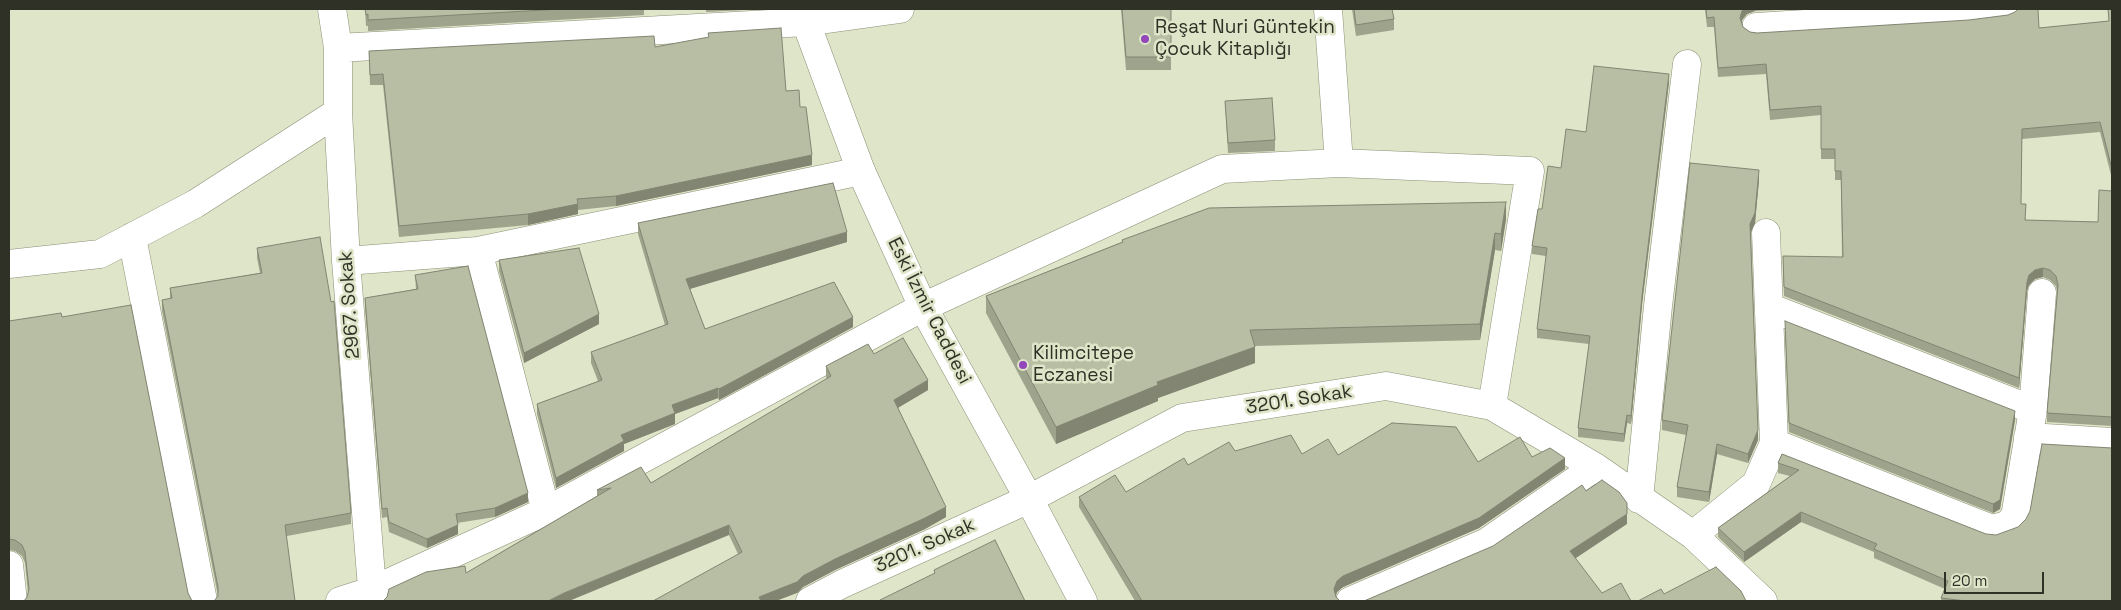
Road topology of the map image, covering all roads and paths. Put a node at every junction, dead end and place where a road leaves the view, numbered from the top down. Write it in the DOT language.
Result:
graph roads {
  1 [pos="332,9"];
  2 [pos="900,9"];
  3 [pos="1328,9"];
  4 [pos="2006,9"];
  5 [pos="1967,12"];
  6 [pos="1869,14"];
  7 [pos="803,15"];
  8 [pos="1756,27"];
  9 [pos="338,48"];
  10 [pos="1687,64"];
  11 [pos="338,112"];
  12 [pos="1339,163"];
  13 [pos="860,171"];
  14 [pos="1766,233"];
  15 [pos="132,237"];
  16 [pos="478,251"];
  17 [pos="346,261"];
  18 [pos="9,264"];
  19 [pos="2042,293"];
  20 [pos="923,307"];
  21 [pos="1771,308"];
  22 [pos="1492,406"];
  23 [pos="2033,410"];
  24 [pos="2028,437"];
  25 [pos="1774,442"];
  26 [pos="2112,442"];
  27 [pos="1595,467"];
  28 [pos="1030,499"];
  29 [pos="1639,499"];
  30 [pos="546,510"];
  31 [pos="1693,535"];
  32 [pos="9,565"];
  33 [pos="372,596"];
  34 [pos="13,601"];
  35 [pos="203,601"];
  36 [pos="340,601"];
  37 [pos="810,601"];
  38 [pos="1083,601"];
  39 [pos="1350,601"];
  40 [pos="1763,601"];
  1 -- 9 [label="street, 2967. Sokak"];
  2 -- 7 [label="street"];
  3 -- 12 [label="street"];
  4 -- 5 [label="street"];
  5 -- 6 [label="street"];
  6 -- 8 [label="street"];
  7 -- 9 [label="street"];
  7 -- 13 [label="street, Eski İzmir Caddesi"];
  9 -- 11 [label="street, 2967. Sokak"];
  10 -- 29 [label="street"];
  11 -- 15 [label="street"];
  11 -- 17 [label="street, 2967. Sokak"];
  12 -- 20 [label="street"];
  12 -- 22 [label="street"];
  13 -- 16 [label="street"];
  13 -- 20 [label="street, Eski İzmir Caddesi"];
  14 -- 21 [label="street"];
  15 -- 18 [label="street"];
  15 -- 35 [label="street"];
  16 -- 17 [label="street"];
  16 -- 30 [label="street"];
  17 -- 33 [label="street, 2967. Sokak"];
  19 -- 23 [label="street"];
  20 -- 28 [label="street, Eski İzmir Caddesi"];
  20 -- 30 [label="street"];
  21 -- 23 [label="street"];
  21 -- 25 [label="street"];
  22 -- 27 [label="street, 3201. Sokak"];
  22 -- 28 [label="street, 3201. Sokak"];
  23 -- 24 [label="street"];
  24 -- 25 [label="street"];
  24 -- 26 [label="street"];
  25 -- 31 [label="street"];
  27 -- 29 [label="street, 3201. Sokak"];
  27 -- 39 [label="street"];
  28 -- 37 [label="street, 3201. Sokak"];
  28 -- 38 [label="street, Eski İzmir Caddesi"];
  29 -- 31 [label="street, 3201. Sokak"];
  30 -- 33 [label="street"];
  31 -- 40 [label="street, 3201. Sokak"];
  32 -- 34 [label="street"];
  33 -- 36 [label="street"];
}
